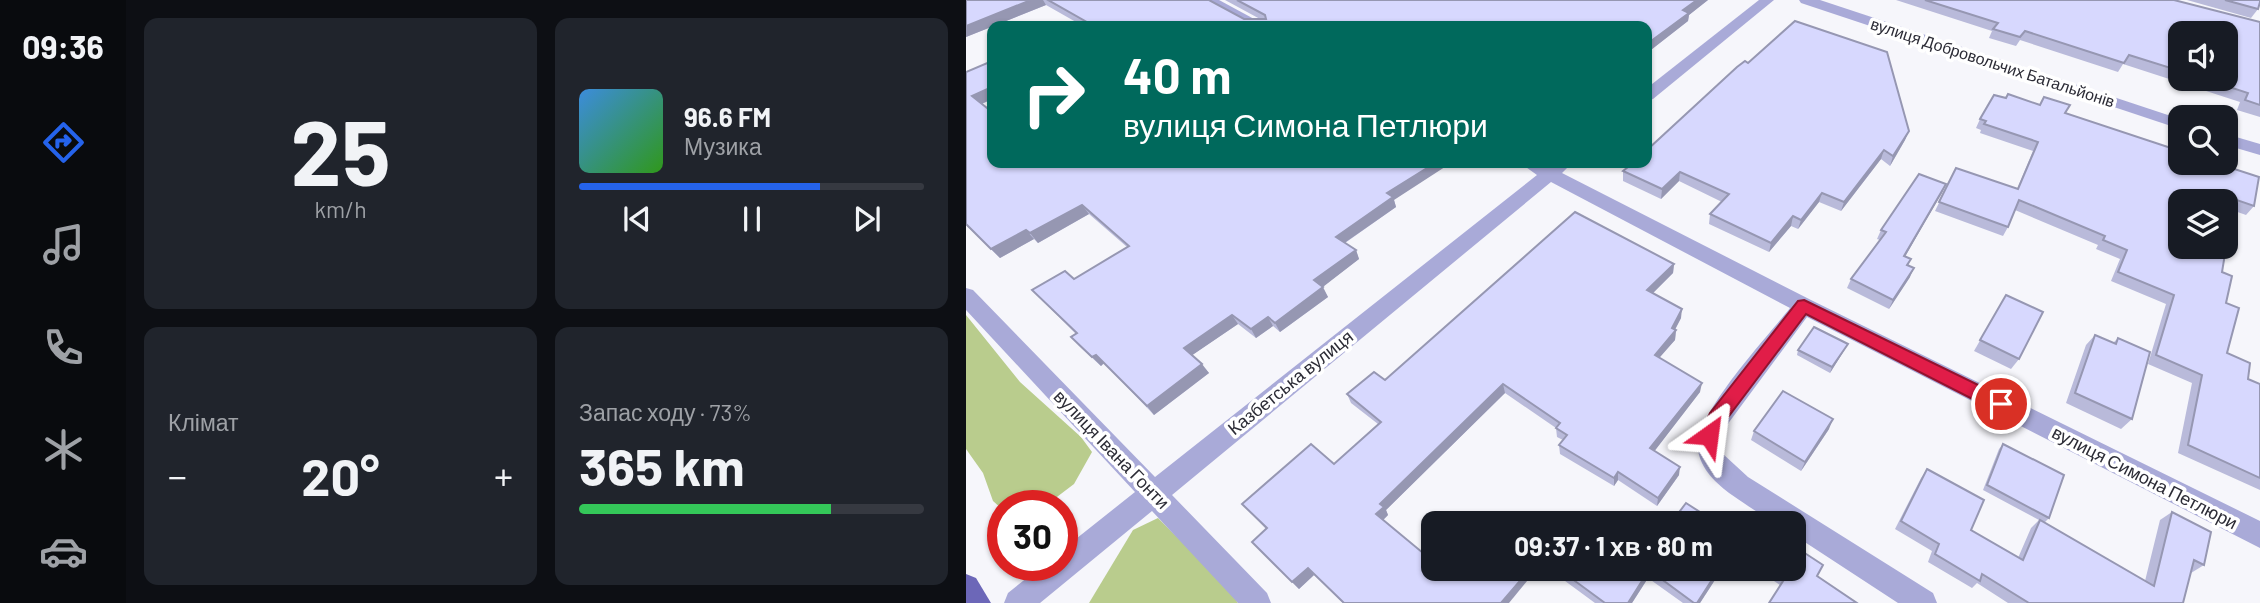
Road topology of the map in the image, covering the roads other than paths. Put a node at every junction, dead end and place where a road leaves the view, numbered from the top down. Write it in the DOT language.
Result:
graph roads {
  1 [pos="1208,0"];
  2 [pos="1767,0"];
  3 [pos="1806,0"];
  4 [pos="1250,21"];
  5 [pos="1652,92"];
  6 [pos="2168,120"];
  7 [pos="2238,143"];
  8 [pos="2260,150"];
  9 [pos="1557,168"];
  10 [pos="966,296"];
  11 [pos="1804,306"];
  12 [pos="1154,492"];
  13 [pos="2260,535"];
  14 [pos="966,588"];
  15 [pos="977,603"];
  16 [pos="1018,603"];
  17 [pos="1257,603"];
  18 [pos="1923,603"];
  1 -- 4 [label="street"];
  2 -- 5 [label="street"];
  3 -- 6 [label="street, вулиця Добровольчих Батальйонів"];
  7 -- 8 [label="street"];
  9 -- 11 [label="street, вулиця Симона Петлюри"];
  9 -- 12 [label="street, Казбетська вулиця"];
  10 -- 12 [label="street, вулиця Івана Гонти"];
  11 -- 13 [label="street, вулиця Симона Петлюри"];
  11 -- 18 [label="street"];
  12 -- 16 [label="street, Казбетська вулиця"];
  12 -- 17 [label="street, вулиця Івана Гонти"];
  14 -- 15 [label="main road"];
}
